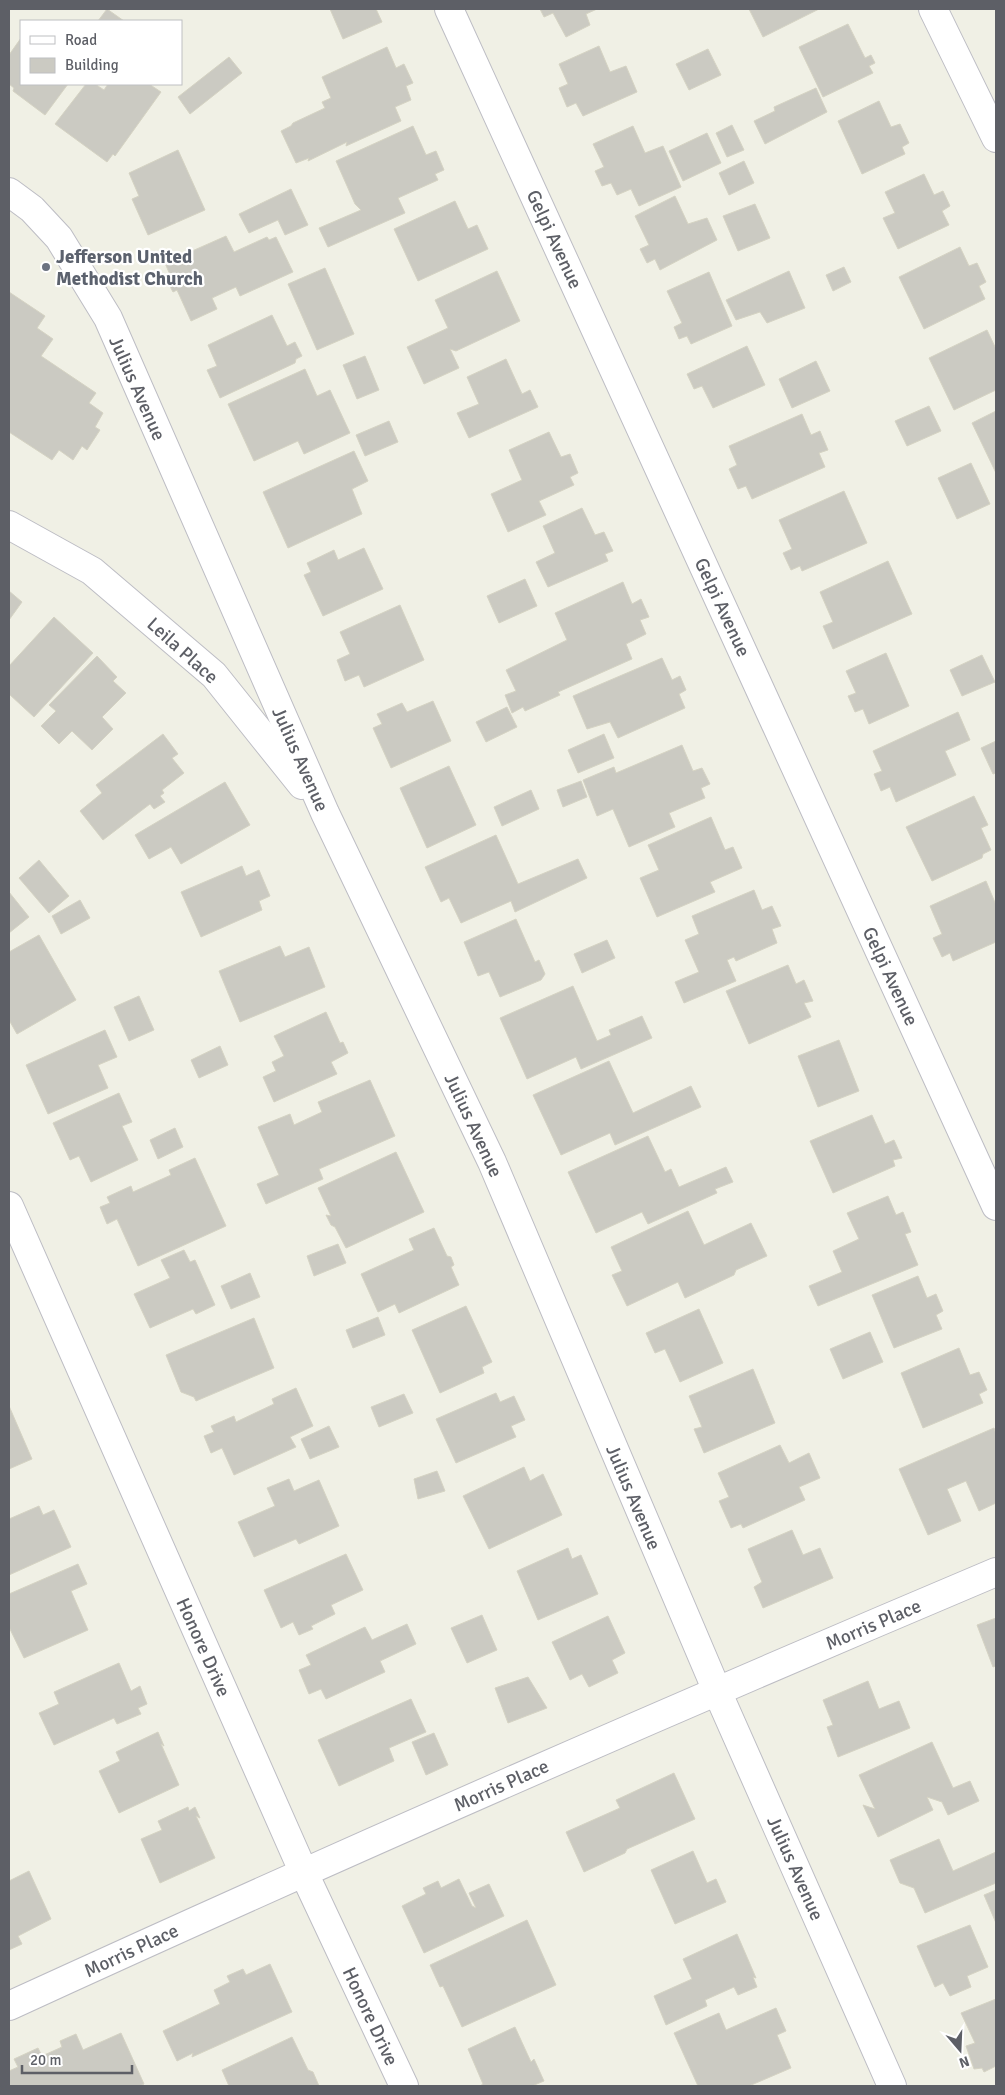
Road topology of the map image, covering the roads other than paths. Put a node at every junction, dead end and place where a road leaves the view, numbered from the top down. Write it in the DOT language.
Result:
graph roads {
  1 [pos="450,9"];
  2 [pos="933,9"];
  3 [pos="996,138"];
  4 [pos="9,192"];
  5 [pos="9,525"];
  6 [pos="325,813"];
  7 [pos="9,1206"];
  8 [pos="996,1206"];
  9 [pos="996,1572"];
  10 [pos="717,1691"];
  11 [pos="303,1871"];
  12 [pos="9,2006"];
  13 [pos="404,2086"];
  14 [pos="892,2086"];
  1 -- 8 [label="street, Gelpi Avenue"];
  2 -- 3 [label="street"];
  4 -- 6 [label="street, Julius Avenue"];
  5 -- 6 [label="street, Leila Place"];
  6 -- 10 [label="street, Julius Avenue"];
  7 -- 11 [label="street, Honore Drive"];
  9 -- 10 [label="street, Morris Place"];
  10 -- 11 [label="street, Morris Place"];
  10 -- 14 [label="street, Julius Avenue"];
  11 -- 12 [label="street, Morris Place"];
  11 -- 13 [label="street, Honore Drive"];
}
